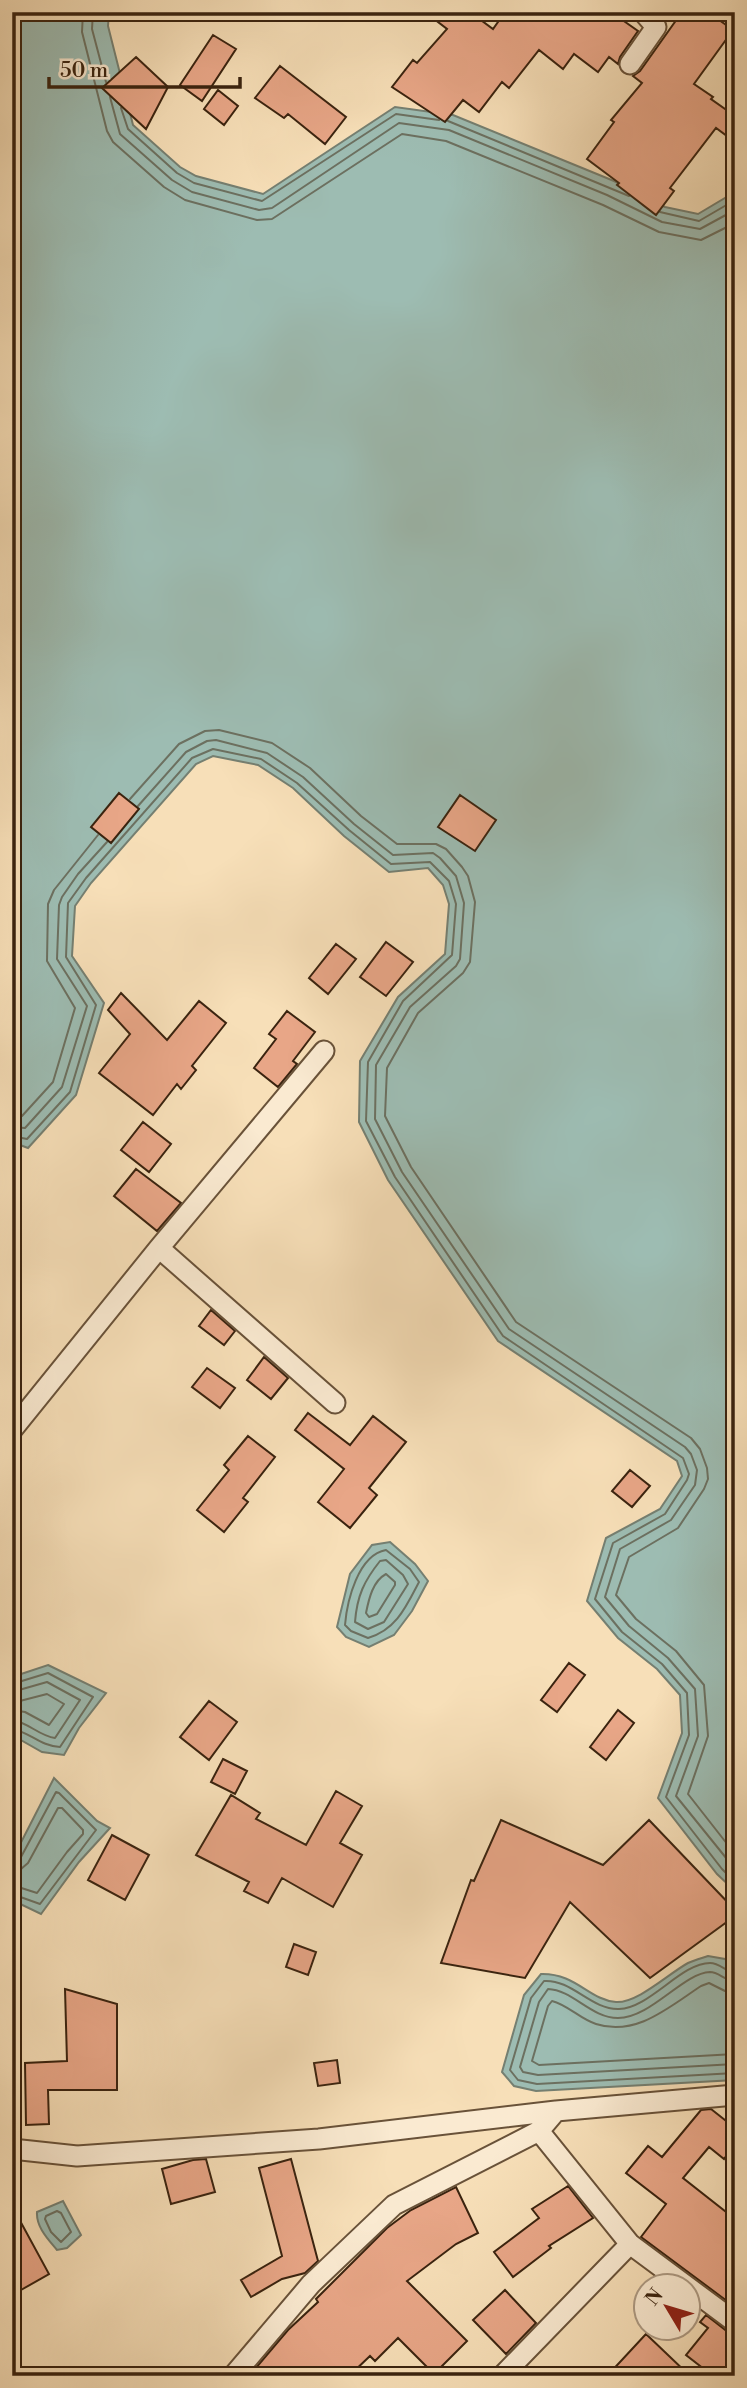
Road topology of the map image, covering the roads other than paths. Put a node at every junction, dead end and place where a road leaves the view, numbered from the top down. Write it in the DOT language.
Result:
graph roads {
  1 [pos="643,12"];
  2 [pos="630,64"];
  3 [pos="324,1051"];
  4 [pos="159,1248"];
  5 [pos="335,1403"];
  6 [pos="12,1430"];
  7 [pos="735,2095"];
  8 [pos="556,2111"];
  9 [pos="539,2131"];
  10 [pos="12,2149"];
  11 [pos="630,2244"];
  12 [pos="735,2322"];
  13 [pos="233,2376"];
  14 [pos="502,2376"];
  1 -- 2 [label="street"];
  3 -- 4 [label="street"];
  4 -- 5 [label="street"];
  4 -- 6 [label="street"];
  7 -- 8 [label="street"];
  8 -- 9 [label="street"];
  8 -- 10 [label="street"];
  9 -- 11 [label="street"];
  9 -- 13 [label="street"];
  11 -- 12 [label="street"];
  11 -- 14 [label="street"];
}
